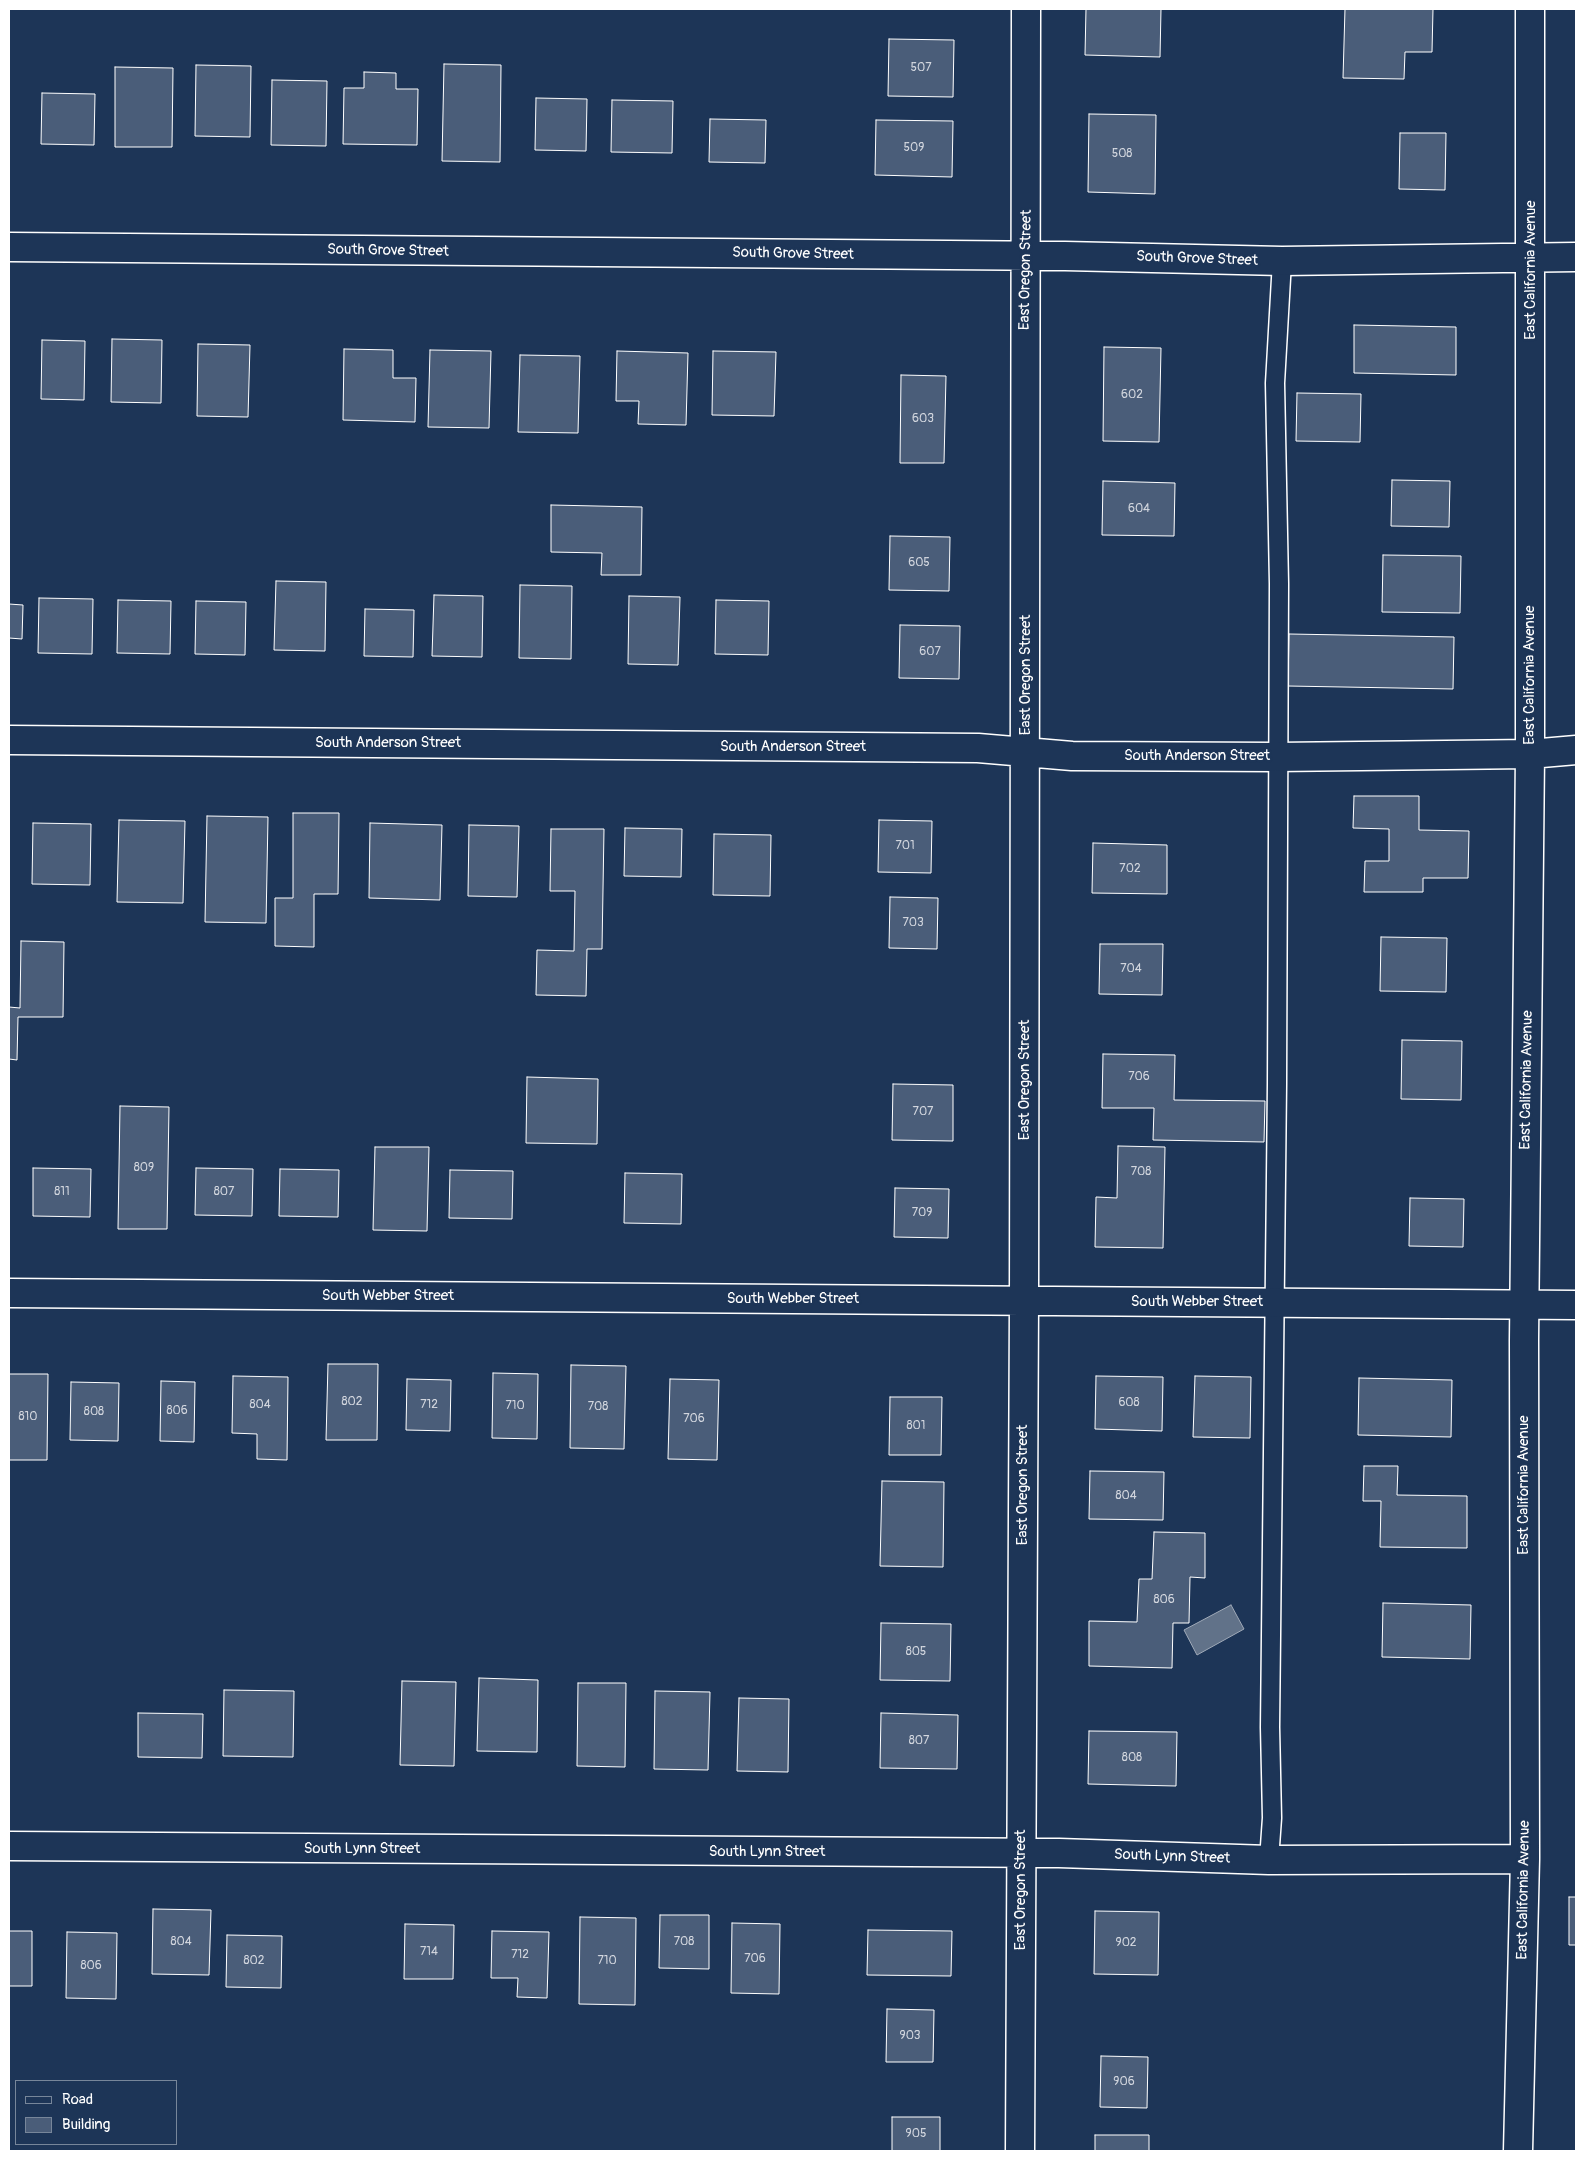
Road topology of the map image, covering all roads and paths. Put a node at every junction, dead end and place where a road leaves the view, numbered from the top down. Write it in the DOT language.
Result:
graph roads {
  1 [pos="1026,9"];
  2 [pos="1530,9"];
  3 [pos="9,247"];
  4 [pos="1026,256"];
  5 [pos="1531,257"];
  6 [pos="1576,257"];
  7 [pos="1282,261"];
  8 [pos="9,740"];
  9 [pos="1576,750"];
  10 [pos="1026,753"];
  11 [pos="1530,754"];
  12 [pos="1276,757"];
  13 [pos="9,1293"];
  14 [pos="1024,1302"];
  15 [pos="1273,1303"];
  16 [pos="1524,1305"];
  17 [pos="1576,1305"];
  18 [pos="9,1846"];
  19 [pos="1021,1853"];
  20 [pos="1525,1859"];
  21 [pos="1269,1860"];
  22 [pos="1020,2151"];
  23 [pos="1518,2151"];
  1 -- 4 [label="street, East Oregon Street"];
  2 -- 5 [label="street, East California Avenue"];
  3 -- 4 [label="street, South Grove Street"];
  4 -- 7 [label="street, South Grove Street"];
  4 -- 10 [label="street, East Oregon Street"];
  5 -- 6 [label="street, South Grove Street"];
  5 -- 7 [label="street, South Grove Street"];
  5 -- 11 [label="street, East California Avenue"];
  7 -- 12 [label="lane"];
  8 -- 10 [label="street, South Anderson Street"];
  9 -- 11 [label="street, South Anderson Street"];
  10 -- 12 [label="street, South Anderson Street"];
  10 -- 14 [label="street, East Oregon Street"];
  11 -- 12 [label="street, South Anderson Street"];
  11 -- 16 [label="street, East California Avenue"];
  12 -- 15 [label="lane"];
  13 -- 14 [label="street, South Webber Street"];
  14 -- 15 [label="street, South Webber Street"];
  14 -- 19 [label="street, East Oregon Street"];
  15 -- 16 [label="street, South Webber Street"];
  15 -- 21 [label="lane"];
  16 -- 17 [label="street, South Webber Street"];
  16 -- 20 [label="street, East California Avenue"];
  18 -- 19 [label="street, South Lynn Street"];
  19 -- 21 [label="street, South Lynn Street"];
  19 -- 22 [label="street, East Oregon Street"];
  20 -- 21 [label="street, South Lynn Street"];
  20 -- 23 [label="street, East California Avenue"];
}
